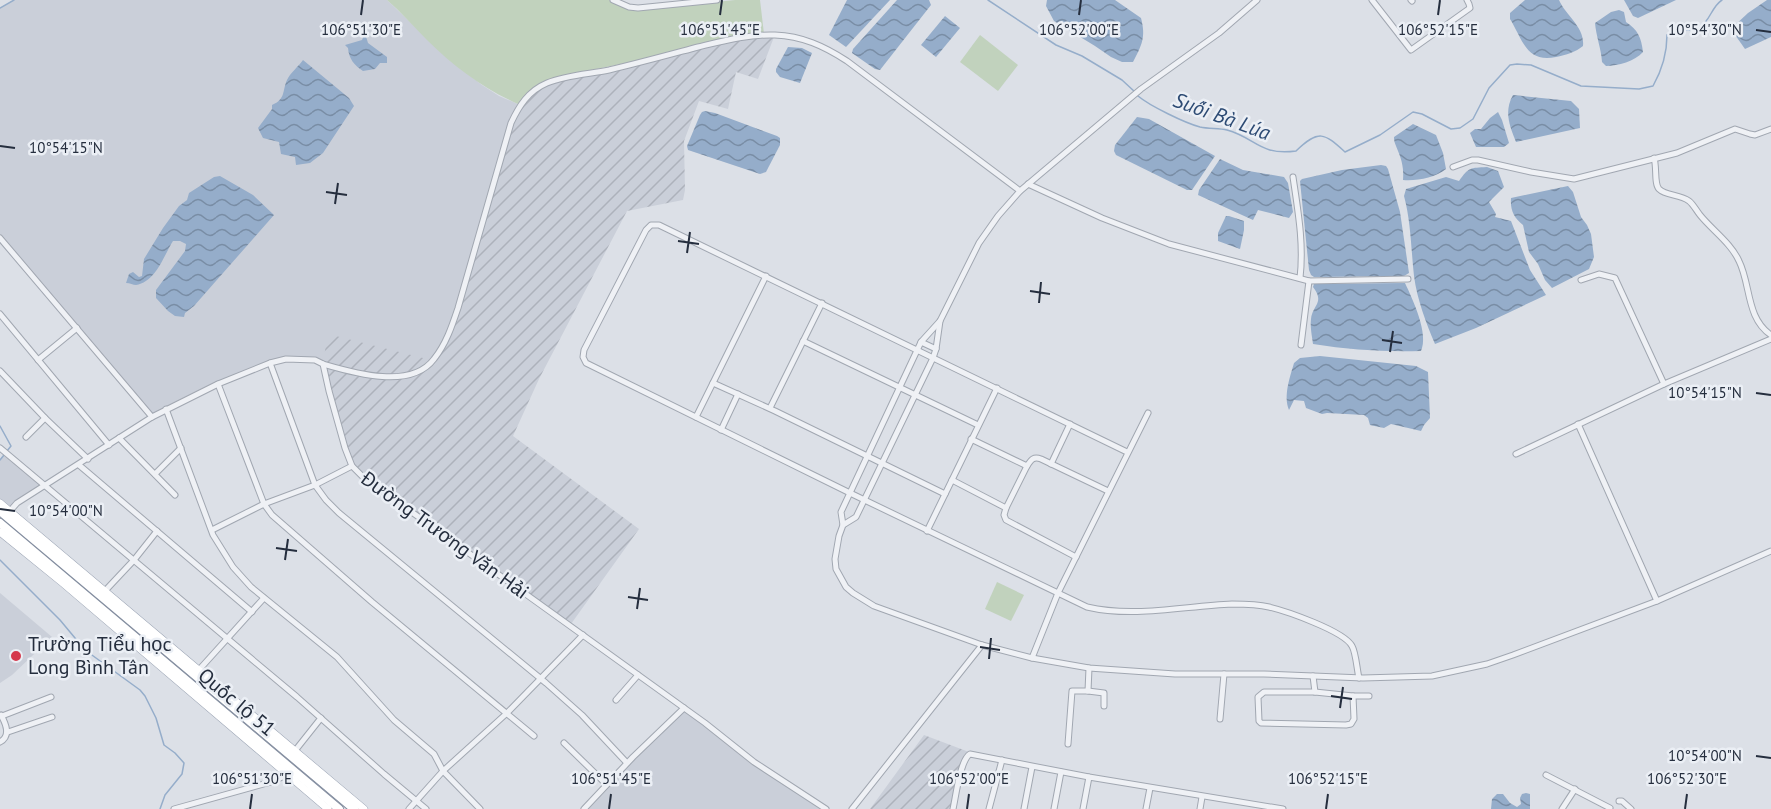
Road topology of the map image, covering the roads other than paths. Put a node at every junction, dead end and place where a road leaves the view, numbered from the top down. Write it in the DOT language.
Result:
graph roads {
  1 [pos="613,0"];
  2 [pos="717,0"];
  3 [pos="1257,0"];
  4 [pos="1372,0"];
  5 [pos="1467,0"];
  6 [pos="1771,129"];
  7 [pos="1654,158"];
  8 [pos="1453,167"];
  9 [pos="1293,177"];
  10 [pos="1028,184"];
  11 [pos="1020,191"];
  12 [pos="0,238"];
  13 [pos="766,276"];
  14 [pos="1300,278"];
  15 [pos="1408,279"];
  16 [pos="1581,280"];
  17 [pos="1309,281"];
  18 [pos="822,303"];
  19 [pos="0,314"];
  20 [pos="939,321"];
  21 [pos="77,328"];
  22 [pos="1771,337"];
  23 [pos="803,341"];
  24 [pos="921,342"];
  25 [pos="1301,345"];
  26 [pos="936,349"];
  27 [pos="917,350"];
  28 [pos="933,358"];
  29 [pos="38,360"];
  30 [pos="270,363"];
  31 [pos="323,364"];
  32 [pos="0,371"];
  33 [pos="713,382"];
  34 [pos="218,384"];
  35 [pos="1664,384"];
  36 [pos="899,387"];
  37 [pos="997,388"];
  38 [pos="738,394"];
  39 [pos="915,395"];
  40 [pos="770,408"];
  41 [pos="166,409"];
  42 [pos="1148,413"];
  43 [pos="152,417"];
  44 [pos="696,417"];
  45 [pos="45,418"];
  46 [pos="1070,424"];
  47 [pos="1578,424"];
  48 [pos="978,425"];
  49 [pos="721,430"];
  50 [pos="26,437"];
  51 [pos="119,438"];
  52 [pos="971,439"];
  53 [pos="109,445"];
  54 [pos="1,448"];
  55 [pos="181,448"];
  56 [pos="1128,452"];
  57 [pos="1516,454"];
  58 [pos="867,456"];
  59 [pos="88,459"];
  60 [pos="882,463"];
  61 [pos="1051,464"];
  62 [pos="79,465"];
  63 [pos="352,466"];
  64 [pos="1027,466"];
  65 [pos="155,474"];
  66 [pos="952,480"];
  67 [pos="315,485"];
  68 [pos="46,486"];
  69 [pos="1108,491"];
  70 [pos="850,493"];
  71 [pos="945,494"];
  72 [pos="175,495"];
  73 [pos="864,500"];
  74 [pos="0,503"];
  75 [pos="264,504"];
  76 [pos="1006,508"];
  77 [pos="3,517"];
  78 [pos="843,525"];
  79 [pos="212,530"];
  80 [pos="157,531"];
  81 [pos="927,531"];
  82 [pos="0,532"];
  83 [pos="1771,551"];
  84 [pos="1076,556"];
  85 [pos="134,560"];
  86 [pos="103,593"];
  87 [pos="1058,593"];
  88 [pos="264,598"];
  89 [pos="1657,602"];
  90 [pos="252,612"];
  91 [pos="583,635"];
  92 [pos="228,639"];
  93 [pos="982,645"];
  94 [pos="154,657"];
  95 [pos="1032,658"];
  96 [pos="1089,668"];
  97 [pos="197,672"];
  98 [pos="1224,674"];
  99 [pos="638,675"];
  100 [pos="1313,676"];
  101 [pos="1359,678"];
  102 [pos="540,679"];
  103 [pos="1088,691"];
  104 [pos="1315,692"];
  105 [pos="1353,696"];
  106 [pos="1369,696"];
  107 [pos="51,698"];
  108 [pos="616,700"];
  109 [pos="1104,706"];
  110 [pos="684,708"];
  111 [pos="507,713"];
  112 [pos="1,715"];
  113 [pos="52,717"];
  114 [pos="321,718"];
  115 [pos="1220,719"];
  116 [pos="8,732"];
  117 [pos="534,736"];
  118 [pos="0,742"];
  119 [pos="564,743"];
  120 [pos="1068,744"];
  121 [pos="293,754"];
  122 [pos="1002,760"];
  123 [pos="627,763"];
  124 [pos="1032,767"];
  125 [pos="443,771"];
  126 [pos="1061,772"];
  127 [pos="290,773"];
  128 [pos="1546,775"];
  129 [pos="1089,777"];
  130 [pos="606,784"];
  131 [pos="1150,788"];
  132 [pos="1575,789"];
  133 [pos="1203,797"];
  134 [pos="416,800"];
  135 [pos="1619,801"];
  136 [pos="1235,802"];
  137 [pos="189,807"];
  138 [pos="1271,808"];
  139 [pos="1610,808"];
  140 [pos="174,809"];
  141 [pos="328,809"];
  142 [pos="339,809"];
  143 [pos="354,809"];
  144 [pos="364,809"];
  145 [pos="410,809"];
  146 [pos="426,809"];
  147 [pos="480,809"];
  148 [pos="584,809"];
  149 [pos="826,809"];
  150 [pos="852,809"];
  151 [pos="953,809"];
  152 [pos="989,809"];
  153 [pos="1024,809"];
  154 [pos="1054,809"];
  155 [pos="1083,809"];
  156 [pos="1146,809"];
  157 [pos="1200,809"];
  158 [pos="1233,809"];
  159 [pos="1283,809"];
  160 [pos="1562,809"];
  161 [pos="1631,809"];
  1 -- 2 [label="street"];
  3 -- 10 [label="street"];
  4 -- 5 [label="street"];
  6 -- 7 [label="street"];
  7 -- 8 [label="street"];
  7 -- 22 [label="street"];
  9 -- 14 [label="street"];
  10 -- 11 [label="street"];
  10 -- 14 [label="street"];
  11 -- 20 [label="street"];
  11 -- 31 [label="street"];
  12 -- 21 [label="street"];
  13 -- 18 [label="street"];
  13 -- 33 [label="street"];
  13 -- 44 [label="street"];
  14 -- 17 [label="street"];
  15 -- 17 [label="street"];
  16 -- 35 [label="street"];
  17 -- 25 [label="street"];
  18 -- 23 [label="street"];
  18 -- 27 [label="street"];
  19 -- 29 [label="street"];
  20 -- 24 [label="street"];
  20 -- 26 [label="street"];
  21 -- 29 [label="street"];
  21 -- 43 [label="street"];
  22 -- 35 [label="street"];
  23 -- 36 [label="street"];
  23 -- 40 [label="street"];
  24 -- 26 [label="street"];
  24 -- 27 [label="street"];
  26 -- 28 [label="street"];
  27 -- 28 [label="street"];
  27 -- 36 [label="street"];
  28 -- 37 [label="street"];
  28 -- 39 [label="street"];
  29 -- 53 [label="street"];
  30 -- 31 [label="street"];
  30 -- 34 [label="street"];
  30 -- 67 [label="street"];
  31 -- 63 [label="street, Đường Trương Văn Hải"];
  32 -- 45 [label="street"];
  33 -- 38 [label="street"];
  33 -- 44 [label="street"];
  34 -- 41 [label="street"];
  34 -- 75 [label="street"];
  35 -- 47 [label="street"];
  36 -- 39 [label="street"];
  36 -- 58 [label="street"];
  37 -- 46 [label="street"];
  37 -- 48 [label="street"];
  38 -- 40 [label="street"];
  38 -- 49 [label="street"];
  39 -- 48 [label="street"];
  39 -- 60 [label="street"];
  40 -- 58 [label="street"];
  41 -- 43 [label="street"];
  41 -- 55 [label="street"];
  42 -- 56 [label="street"];
  43 -- 51 [label="street"];
  44 -- 49 [label="street"];
  45 -- 50 [label="street"];
  45 -- 59 [label="street"];
  46 -- 56 [label="street"];
  46 -- 61 [label="street"];
  47 -- 57 [label="street"];
  47 -- 89 [label="street"];
  48 -- 52 [label="street"];
  49 -- 70 [label="street"];
  51 -- 53 [label="street"];
  51 -- 65 [label="street"];
  52 -- 64 [label="street"];
  52 -- 66 [label="street"];
  53 -- 59 [label="street"];
  54 -- 68 [label="street"];
  55 -- 65 [label="street"];
  55 -- 79 [label="street"];
  56 -- 69 [label="street"];
  58 -- 60 [label="street"];
  58 -- 70 [label="street"];
  59 -- 62 [label="street"];
  60 -- 71 [label="street"];
  60 -- 73 [label="street"];
  61 -- 64 [label="street"];
  61 -- 69 [label="street"];
  62 -- 68 [label="street"];
  62 -- 80 [label="street"];
  63 -- 67 [label="street"];
  63 -- 91 [label="street, Đường Trương Văn Hải"];
  64 -- 76 [label="street"];
  65 -- 72 [label="street"];
  66 -- 71 [label="street"];
  66 -- 76 [label="street"];
  67 -- 75 [label="street"];
  67 -- 102 [label="street"];
  68 -- 77 [label="street"];
  68 -- 85 [label="street"];
  69 -- 84 [label="street"];
  70 -- 73 [label="street"];
  70 -- 78 [label="street"];
  71 -- 81 [label="street"];
  73 -- 78 [label="street"];
  73 -- 81 [label="street"];
  74 -- 77 [label="main road, Quốc lộ 51"];
  75 -- 79 [label="street"];
  75 -- 111 [label="street"];
  76 -- 84 [label="street"];
  77 -- 86 [label="highway, Quốc lộ 51"];
  77 -- 94 [label="highway, Quốc lộ 51"];
  78 -- 93 [label="street"];
  79 -- 88 [label="street"];
  80 -- 85 [label="street"];
  80 -- 90 [label="street"];
  81 -- 87 [label="street"];
  82 -- 94 [label="main road, Quốc lộ 51"];
  83 -- 89 [label="street"];
  84 -- 87 [label="street"];
  85 -- 86 [label="street"];
  85 -- 92 [label="street"];
  86 -- 97 [label="highway, Quốc lộ 51"];
  87 -- 95 [label="street"];
  87 -- 101 [label="street"];
  88 -- 90 [label="street"];
  88 -- 125 [label="street"];
  89 -- 101 [label="street"];
  90 -- 92 [label="street"];
  91 -- 99 [label="street, Đường Trương Văn Hải"];
  91 -- 102 [label="street"];
  92 -- 97 [label="street"];
  92 -- 114 [label="street"];
  93 -- 95 [label="street"];
  93 -- 150 [label="street"];
  94 -- 127 [label="highway, Quốc lộ 51"];
  95 -- 96 [label="street"];
  96 -- 98 [label="street"];
  96 -- 103 [label="street"];
  97 -- 121 [label="highway, Quốc lộ 51"];
  98 -- 100 [label="street"];
  98 -- 115 [label="street"];
  99 -- 108 [label="street"];
  99 -- 110 [label="street, Đường Trương Văn Hải"];
  100 -- 101 [label="street"];
  100 -- 104 [label="street"];
  102 -- 111 [label="street"];
  102 -- 123 [label="street"];
  103 -- 109 [label="street"];
  103 -- 120 [label="street"];
  104 -- 105 [label="street"];
  104 -- 105 [label="street"];
  105 -- 106 [label="street"];
  107 -- 112 [label="street"];
  110 -- 123 [label="street"];
  110 -- 149 [label="street, Đường Trương Văn Hải"];
  111 -- 117 [label="street"];
  111 -- 125 [label="street"];
  112 -- 116 [label="street"];
  113 -- 116 [label="street"];
  114 -- 121 [label="street"];
  114 -- 134 [label="street"];
  116 -- 118 [label="street"];
  119 -- 130 [label="street"];
  121 -- 143 [label="highway, Quốc lộ 51"];
  121 -- 144 [label="main road, Quốc lộ 51"];
  122 -- 124 [label="street"];
  122 -- 151 [label="street"];
  122 -- 152 [label="street"];
  123 -- 130 [label="street"];
  124 -- 126 [label="street"];
  124 -- 153 [label="street"];
  125 -- 134 [label="street"];
  125 -- 147 [label="street"];
  126 -- 129 [label="street"];
  126 -- 154 [label="street"];
  127 -- 137 [label="street"];
  127 -- 141 [label="main road, Quốc lộ 51"];
  127 -- 142 [label="highway, Quốc lộ 51"];
  128 -- 132 [label="street"];
  129 -- 131 [label="street"];
  129 -- 155 [label="street"];
  130 -- 148 [label="street"];
  131 -- 133 [label="street"];
  131 -- 156 [label="street"];
  132 -- 139 [label="street"];
  132 -- 160 [label="street"];
  133 -- 136 [label="street"];
  133 -- 157 [label="street"];
  134 -- 145 [label="street"];
  134 -- 146 [label="street"];
  135 -- 161 [label="street"];
  136 -- 138 [label="street"];
  136 -- 158 [label="street"];
  137 -- 140 [label="street"];
  138 -- 159 [label="street"];
}
